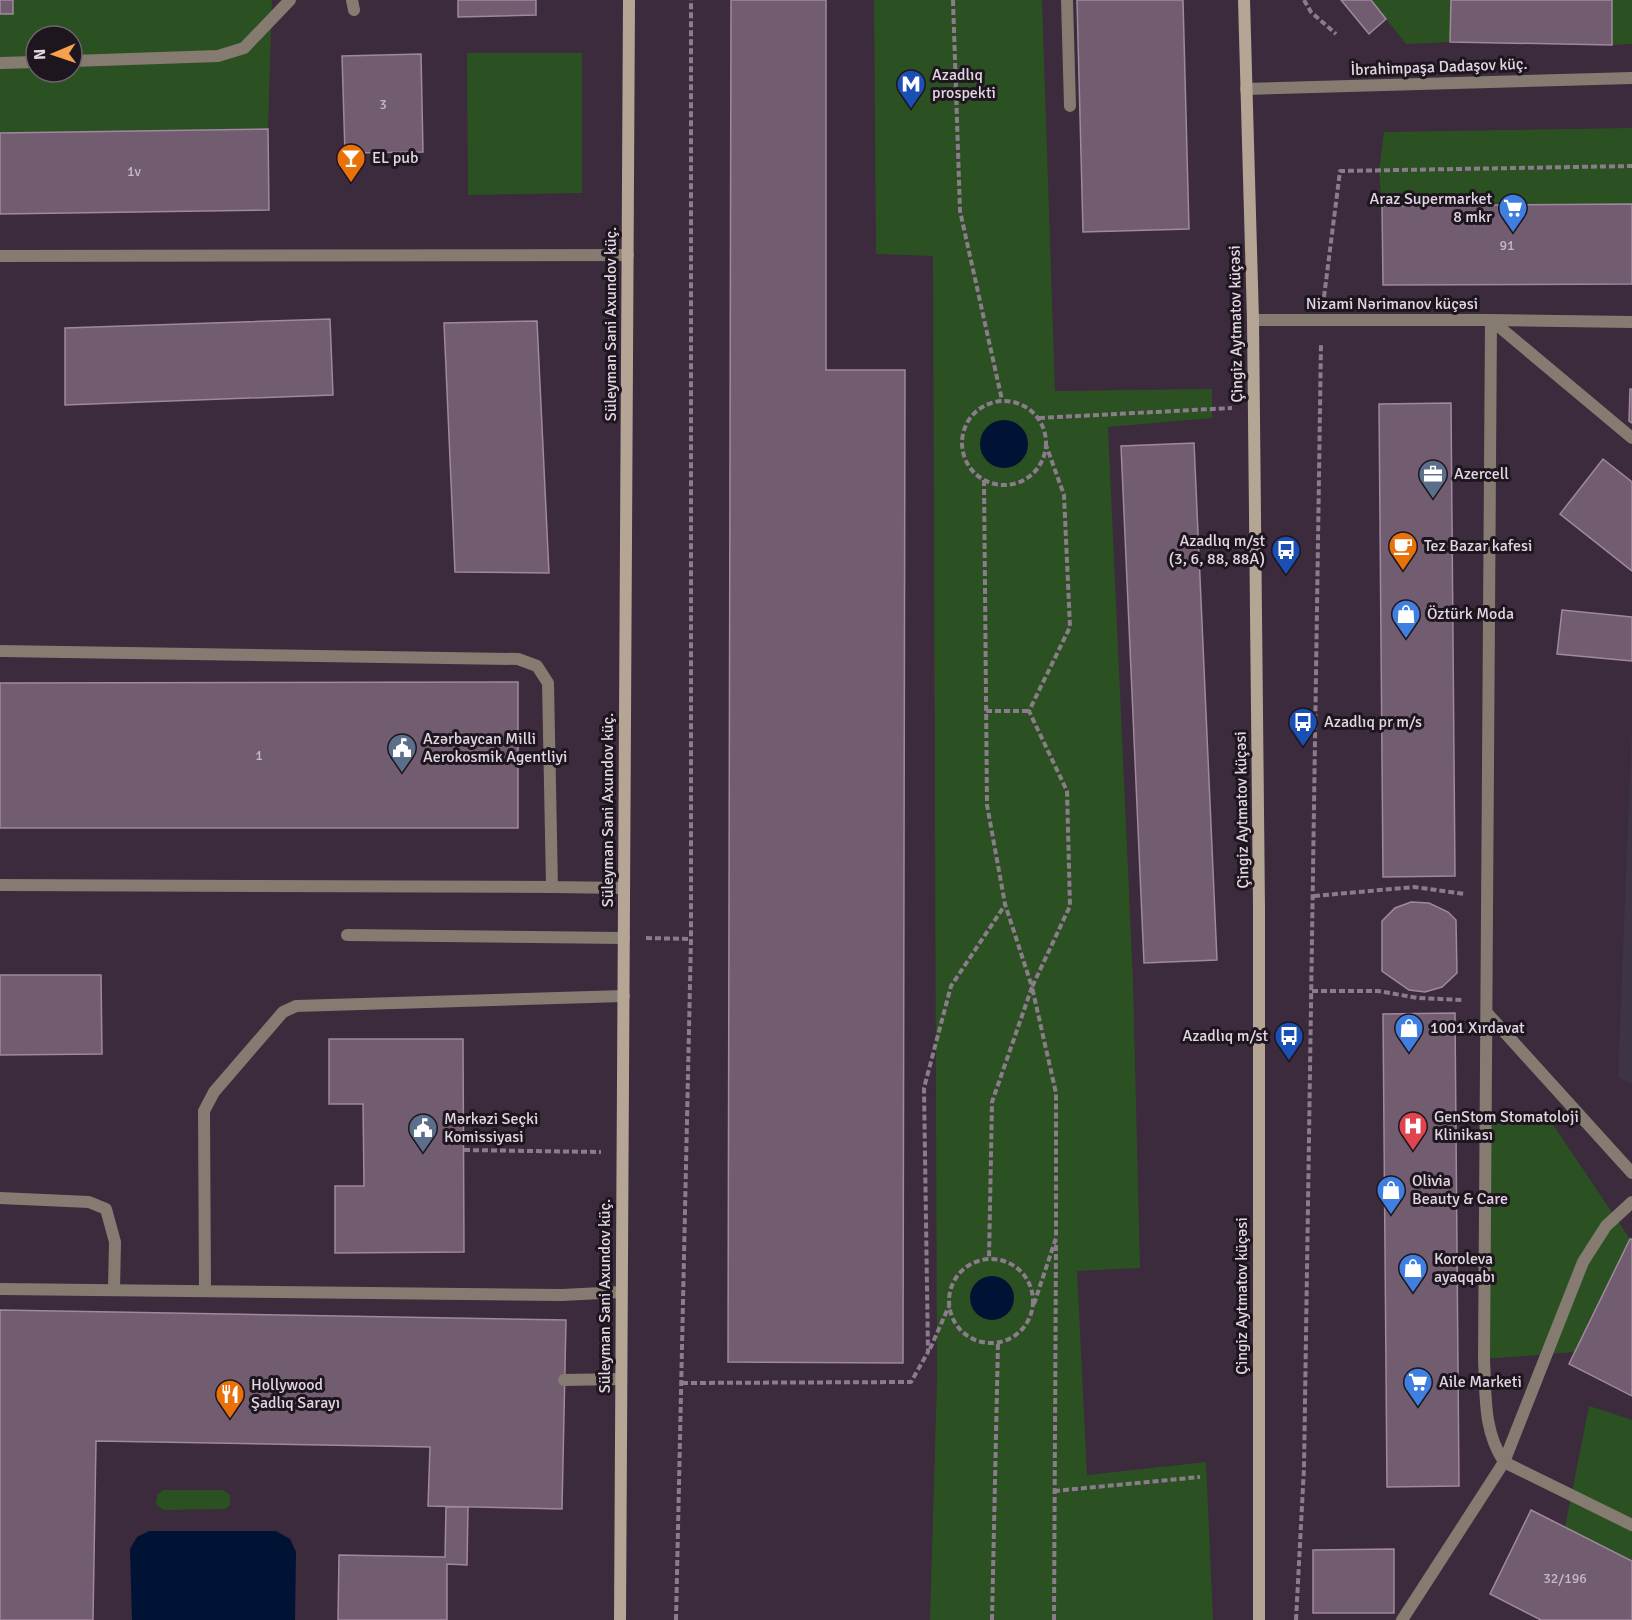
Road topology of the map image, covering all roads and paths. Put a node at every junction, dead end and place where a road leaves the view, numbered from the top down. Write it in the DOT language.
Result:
graph roads {
  1 [pos="290,0"];
  2 [pos="629,0"];
  3 [pos="692,0"];
  4 [pos="953,0"];
  5 [pos="1067,0"];
  6 [pos="1244,0"];
  7 [pos="1304,0"];
  8 [pos="1336,34"];
  9 [pos="84,61"];
  10 [pos="24,62"];
  11 [pos="0,63"];
  12 [pos="1632,78"];
  13 [pos="1246,89"];
  14 [pos="1070,106"];
  15 [pos="1632,166"];
  16 [pos="628,255"];
  17 [pos="0,256"];
  18 [pos="1253,320"];
  19 [pos="1322,320"];
  20 [pos="1491,320"];
  21 [pos="1632,322"];
  22 [pos="1002,400"];
  23 [pos="1254,407"];
  24 [pos="1039,418"];
  25 [pos="1632,438"];
  26 [pos="1046,445"];
  27 [pos="984,480"];
  28 [pos="0,651"];
  29 [pos="986,711"];
  30 [pos="1029,711"];
  31 [pos="0,885"];
  32 [pos="552,887"];
  33 [pos="624,888"];
  34 [pos="1314,896"];
  35 [pos="1489,898"];
  36 [pos="1005,904"];
  37 [pos="347,935"];
  38 [pos="624,938"];
  39 [pos="692,939"];
  40 [pos="1032,987"];
  41 [pos="1312,991"];
  42 [pos="624,996"];
  43 [pos="1488,1014"];
  44 [pos="464,1150"];
  45 [pos="622,1152"];
  46 [pos="1632,1173"];
  47 [pos="0,1198"];
  48 [pos="1632,1203"];
  49 [pos="1056,1238"];
  50 [pos="989,1259"];
  51 [pos="0,1289"];
  52 [pos="114,1290"];
  53 [pos="205,1291"];
  54 [pos="621,1292"];
  55 [pos="1034,1304"];
  56 [pos="949,1306"];
  57 [pos="998,1343"];
  58 [pos="928,1352"];
  59 [pos="564,1380"];
  60 [pos="621,1380"];
  61 [pos="682,1383"];
  62 [pos="1504,1462"];
  63 [pos="1200,1477"];
  64 [pos="1054,1491"];
  65 [pos="1632,1525"];
  66 [pos="620,1620"];
  67 [pos="675,1620"];
  68 [pos="992,1620"];
  69 [pos="1054,1620"];
  70 [pos="1259,1620"];
  71 [pos="1296,1620"];
  72 [pos="1402,1620"];
  1 -- 9 [label="street"];
  2 -- 16 [label="main road, Süleyman Sani Axundov küç."];
  3 -- 39 [label="path"];
  4 -- 22 [label="path"];
  5 -- 14 [label="street"];
  6 -- 13 [label="main road, Çingiz Aytmatov küçəsi"];
  7 -- 8 [label="path"];
  10 -- 11 [label="street"];
  12 -- 13 [label="street, İbrahimpaşa Dadaşov küç."];
  13 -- 18 [label="main road, Çingiz Aytmatov küçəsi"];
  15 -- 19 [label="path"];
  16 -- 17 [label="street"];
  16 -- 33 [label="main road, Süleyman Sani Axundov küç."];
  18 -- 19 [label="street, Nizami Nərimanov küçəsi"];
  18 -- 23 [label="main road, Çingiz Aytmatov küçəsi"];
  19 -- 20 [label="street, Nizami Nərimanov küçəsi"];
  19 -- 34 [label="path"];
  20 -- 21 [label="street"];
  20 -- 25 [label="street, Nizami Nərimanov küçəsi"];
  20 -- 35 [label="street"];
  22 -- 24 [label="path"];
  22 -- 27 [label="path"];
  23 -- 24 [label="path"];
  23 -- 70 [label="main road, Çingiz Aytmatov küçəsi"];
  24 -- 26 [label="path"];
  26 -- 27 [label="path"];
  26 -- 30 [label="path"];
  27 -- 29 [label="path"];
  28 -- 32 [label="street"];
  29 -- 30 [label="path"];
  29 -- 36 [label="path"];
  30 -- 40 [label="path"];
  31 -- 32 [label="street"];
  32 -- 33 [label="street"];
  33 -- 38 [label="main road, Süleyman Sani Axundov küç."];
  34 -- 35 [label="path"];
  34 -- 41 [label="path"];
  35 -- 43 [label="street"];
  36 -- 40 [label="path"];
  36 -- 58 [label="path"];
  37 -- 38 [label="street"];
  38 -- 39 [label="path"];
  38 -- 42 [label="main road, Süleyman Sani Axundov küç."];
  39 -- 61 [label="path"];
  40 -- 49 [label="path"];
  40 -- 50 [label="path"];
  41 -- 43 [label="path"];
  41 -- 71 [label="path"];
  42 -- 45 [label="main road, Süleyman Sani Axundov küç."];
  42 -- 53 [label="street"];
  43 -- 46 [label="street"];
  43 -- 62 [label="street"];
  44 -- 45 [label="path"];
  45 -- 54 [label="main road, Süleyman Sani Axundov küç."];
  47 -- 52 [label="street"];
  48 -- 62 [label="street"];
  49 -- 55 [label="path"];
  49 -- 64 [label="path"];
  50 -- 55 [label="path"];
  50 -- 56 [label="path"];
  51 -- 52 [label="street"];
  52 -- 53 [label="street"];
  53 -- 54 [label="street"];
  54 -- 60 [label="main road, Süleyman Sani Axundov küç."];
  55 -- 57 [label="path"];
  56 -- 57 [label="path"];
  56 -- 58 [label="path"];
  57 -- 68 [label="path"];
  58 -- 61 [label="path"];
  59 -- 60 [label="street"];
  60 -- 66 [label="main road, Süleyman Sani Axundov küç."];
  61 -- 67 [label="path"];
  62 -- 65 [label="street"];
  62 -- 72 [label="street"];
  63 -- 64 [label="path"];
  64 -- 69 [label="path"];
}
